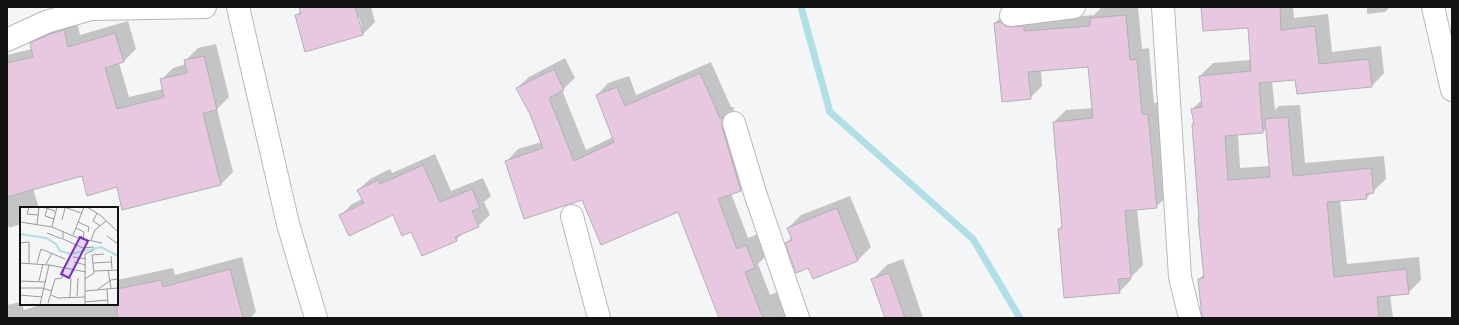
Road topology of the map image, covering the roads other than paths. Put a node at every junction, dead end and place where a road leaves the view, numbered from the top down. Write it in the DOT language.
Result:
graph roads {
  1 [pos="205,7"];
  2 [pos="238,7"];
  3 [pos="1074,7"];
  4 [pos="1163,7"];
  5 [pos="1432,7"];
  6 [pos="1011,15"];
  7 [pos="7,40"];
  8 [pos="1452,90"];
  9 [pos="734,123"];
  10 [pos="572,216"];
  11 [pos="316,318"];
  12 [pos="599,318"];
  13 [pos="798,318"];
  14 [pos="1190,318"];
  1 -- 7 [label="street"];
  2 -- 11 [label="street"];
  3 -- 6 [label="street"];
  4 -- 14 [label="street"];
  5 -- 8 [label="street"];
  9 -- 13 [label="street"];
  10 -- 12 [label="street"];
}
